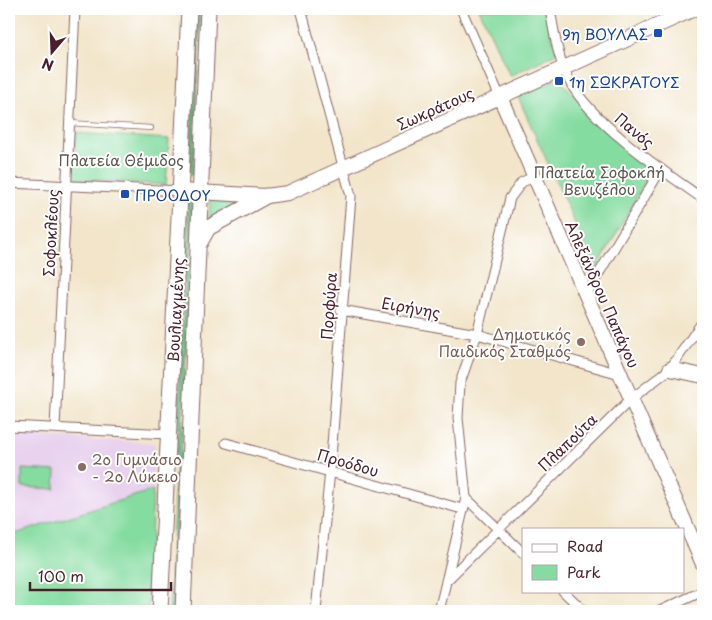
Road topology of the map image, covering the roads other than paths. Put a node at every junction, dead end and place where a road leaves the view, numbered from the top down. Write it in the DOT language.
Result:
graph roads {
  1 [pos="75,9"];
  2 [pos="189,9"];
  3 [pos="208,9"];
  4 [pos="301,9"];
  5 [pos="461,9"];
  6 [pos="550,9"];
  7 [pos="694,9"];
  8 [pos="564,68"];
  9 [pos="500,97"];
  10 [pos="69,123"];
  11 [pos="150,128"];
  12 [pos="345,167"];
  13 [pos="660,169"];
  14 [pos="534,177"];
  15 [pos="9,184"];
  16 [pos="66,186"];
  17 [pos="181,191"];
  18 [pos="200,192"];
  19 [pos="266,196"];
  20 [pos="703,199"];
  21 [pos="198,248"];
  22 [pos="586,295"];
  23 [pos="341,310"];
  24 [pos="703,321"];
  25 [pos="477,334"];
  26 [pos="670,369"];
  27 [pos="620,374"];
  28 [pos="703,376"];
  29 [pos="631,399"];
  30 [pos="9,426"];
  31 [pos="56,428"];
  32 [pos="169,434"];
  33 [pos="226,443"];
  34 [pos="330,471"];
  35 [pos="466,498"];
  36 [pos="462,509"];
  37 [pos="498,528"];
  38 [pos="522,552"];
  39 [pos="703,564"];
  40 [pos="446,581"];
  41 [pos="703,591"];
  42 [pos="564,592"];
  43 [pos="160,611"];
  44 [pos="183,611"];
  45 [pos="316,611"];
  46 [pos="439,611"];
  47 [pos="584,611"];
  48 [pos="660,611"];
  1 -- 10 [label="street, Σοφοκλέους"];
  2 -- 17 [label="main road, Βουλιαγμένης"];
  3 -- 18 [label="main road, Βουλιαγμένης"];
  4 -- 12 [label="street, Πορφύρα"];
  5 -- 9 [label="street, Αλεξάνδρου Παπάγου"];
  6 -- 8 [label="street, Πανός"];
  7 -- 8 [label="street, Σωκράτους"];
  8 -- 9 [label="street, Σωκράτους"];
  8 -- 13 [label="street, Πανός"];
  9 -- 12 [label="street, Σωκράτους"];
  9 -- 14 [label="street, Αλεξάνδρου Παπάγου"];
  10 -- 11 [label="lane"];
  10 -- 16 [label="street, Σοφοκλέους"];
  12 -- 19 [label="street, Σωκράτους"];
  12 -- 23 [label="street, Πορφύρα"];
  13 -- 20 [label="street, Πανός"];
  13 -- 22 [label="street"];
  14 -- 22 [label="street, Αλεξάνδρου Παπάγου"];
  14 -- 25 [label="street"];
  15 -- 16 [label="street"];
  16 -- 17 [label="street"];
  16 -- 31 [label="street, Σοφοκλέους"];
  17 -- 18 [label="street, Σωκράτους"];
  17 -- 32 [label="main road, Βουλιαγμένης"];
  18 -- 19 [label="street, Σωκράτους"];
  18 -- 21 [label="main road, Βουλιαγμένης"];
  19 -- 21 [label="main road"];
  21 -- 44 [label="main road, Βουλιαγμένης"];
  22 -- 27 [label="street, Αλεξάνδρου Παπάγου"];
  23 -- 25 [label="street, Ειρήνης"];
  23 -- 34 [label="street, Πορφύρα"];
  24 -- 26 [label="street, Πλαπούτα"];
  25 -- 27 [label="street, Ειρήνης"];
  25 -- 35 [label="street"];
  26 -- 28 [label="street"];
  26 -- 29 [label="street, Πλαπούτα"];
  27 -- 29 [label="street, Αλεξάνδρου Παπάγου"];
  29 -- 37 [label="street, Πλαπούτα"];
  29 -- 39 [label="street, Αλεξάνδρου Παπάγου"];
  30 -- 31 [label="street"];
  31 -- 32 [label="street"];
  32 -- 43 [label="main road, Βουλιαγμένης"];
  33 -- 34 [label="street, Προόδου"];
  34 -- 36 [label="street, Προόδου"];
  34 -- 45 [label="street, Πορφύρα"];
  35 -- 36 [label="street"];
  35 -- 37 [label="street"];
  36 -- 40 [label="street"];
  37 -- 38 [label="street"];
  37 -- 40 [label="street, Πλαπούτα"];
  40 -- 46 [label="street"];
  41 -- 48 [label="street"];
  42 -- 47 [label="street"];
}
